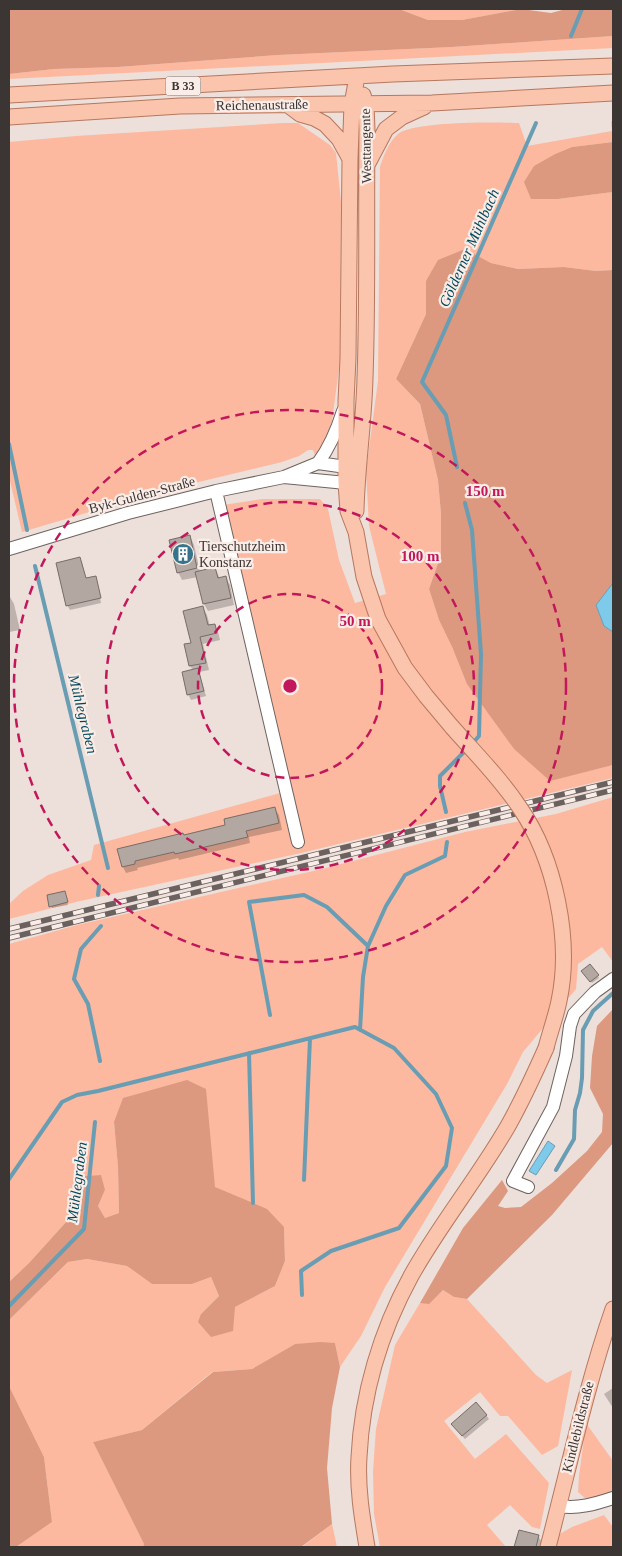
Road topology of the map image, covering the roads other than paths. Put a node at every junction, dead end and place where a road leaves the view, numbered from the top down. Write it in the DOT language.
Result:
graph roads {
  1 [pos="613,66"];
  2 [pos="357,77"];
  3 [pos="613,93"];
  4 [pos="9,95"];
  5 [pos="432,103"];
  6 [pos="359,104"];
  7 [pos="288,105"];
  8 [pos="9,117"];
  9 [pos="350,159"];
  10 [pos="366,166"];
  11 [pos="346,401"];
  12 [pos="318,463"];
  13 [pos="350,475"];
  14 [pos="284,477"];
  15 [pos="216,491"];
  16 [pos="9,549"];
  17 [pos="298,842"];
  18 [pos="613,979"];
  19 [pos="528,1187"];
  20 [pos="613,1309"];
  21 [pos="613,1498"];
  22 [pos="559,1506"];
  23 [pos="366,1547"];
  24 [pos="548,1547"];
  1 -- 2 [label="main road, B 33"];
  2 -- 4 [label="main road, Reichenaustraße / B 33"];
  2 -- 6 [label="main road, Westtangente"];
  3 -- 5 [label="main road, B 33"];
  5 -- 6 [label="main road, B 33"];
  5 -- 10 [label="main road"];
  6 -- 7 [label="main road, Reichenaustraße / B 33"];
  6 -- 9 [label="main road, Westtangente"];
  6 -- 10 [label="main road, Westtangente"];
  7 -- 8 [label="main road, Reichenaustraße / B 33"];
  7 -- 9 [label="main road"];
  9 -- 11 [label="main road, Westtangente"];
  10 -- 13 [label="main road, Westtangente"];
  11 -- 12 [label="street"];
  11 -- 13 [label="main road, Westtangente"];
  12 -- 13 [label="street"];
  12 -- 14 [label="street, Byk-Gulden-Straße"];
  13 -- 14 [label="street, Byk-Gulden-Straße"];
  13 -- 23 [label="main road, Westtangente, bridge"];
  14 -- 15 [label="street, Byk-Gulden-Straße"];
  15 -- 16 [label="street, Byk-Gulden-Straße"];
  15 -- 17 [label="street"];
  18 -- 19 [label="street"];
  20 -- 22 [label="main road, Kindlebildstraße"];
  21 -- 22 [label="street"];
  22 -- 24 [label="main road, Kindlebildstraße"];
}
